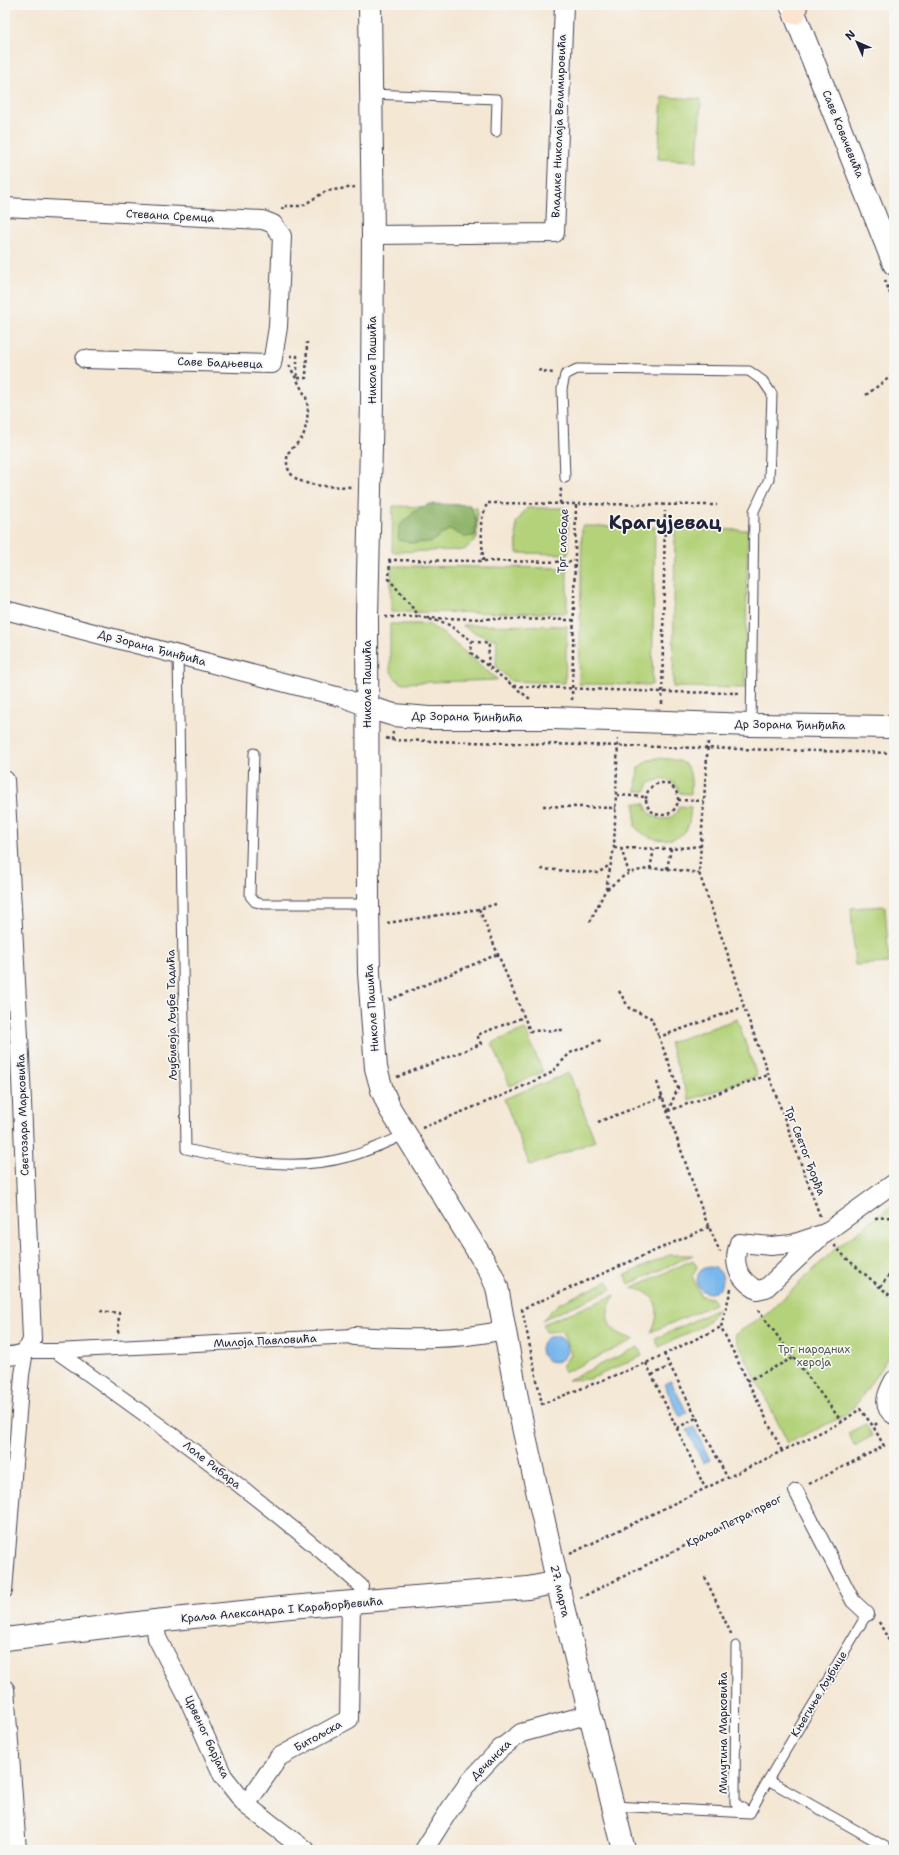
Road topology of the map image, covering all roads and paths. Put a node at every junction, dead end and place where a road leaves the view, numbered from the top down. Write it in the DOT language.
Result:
graph roads {
  1 [pos="370,5"];
  2 [pos="564,5"];
  3 [pos="794,8"];
  4 [pos="370,94"];
  5 [pos="496,132"];
  6 [pos="371,185"];
  7 [pos="283,206"];
  8 [pos="5,207"];
  9 [pos="372,235"];
  10 [pos="894,264"];
  11 [pos="281,282"];
  12 [pos="307,342"];
  13 [pos="297,356"];
  14 [pos="85,358"];
  15 [pos="288,362"];
  16 [pos="894,374"];
  17 [pos="866,395"];
  18 [pos="565,478"];
  19 [pos="370,488"];
  20 [pos="576,504"];
  21 [pos="716,505"];
  22 [pos="665,511"];
  23 [pos="368,560"];
  24 [pos="390,560"];
  25 [pos="483,561"];
  26 [pos="574,562"];
  27 [pos="5,610"];
  28 [pos="367,617"];
  29 [pos="420,617"];
  30 [pos="573,620"];
  31 [pos="472,641"];
  32 [pos="178,655"];
  33 [pos="488,666"];
  34 [pos="513,686"];
  35 [pos="572,688"];
  36 [pos="662,692"];
  37 [pos="752,693"];
  38 [pos="531,699"];
  39 [pos="367,708"];
  40 [pos="572,719"];
  41 [pos="617,720"];
  42 [pos="662,722"];
  43 [pos="708,723"];
  44 [pos="751,725"];
  45 [pos="894,727"];
  46 [pos="392,740"];
  47 [pos="618,747"];
  48 [pos="708,747"];
  49 [pos="254,753"];
  50 [pos="894,753"];
  51 [pos="5,780"];
  52 [pos="617,795"];
  53 [pos="646,797"];
  54 [pos="678,800"];
  55 [pos="703,801"];
  56 [pos="543,806"];
  57 [pos="616,808"];
  58 [pos="700,846"];
  59 [pos="614,848"];
  60 [pos="622,848"];
  61 [pos="654,849"];
  62 [pos="671,849"];
  63 [pos="612,863"];
  64 [pos="541,868"];
  65 [pos="650,869"];
  66 [pos="667,869"];
  67 [pos="629,873"];
  68 [pos="699,873"];
  69 [pos="606,889"];
  70 [pos="368,904"];
  71 [pos="496,904"];
  72 [pos="479,909"];
  73 [pos="590,922"];
  74 [pos="368,926"];
  75 [pos="498,954"];
  76 [pos="619,991"];
  77 [pos="372,1007"];
  78 [pos="744,1007"];
  79 [pos="524,1017"];
  80 [pos="563,1030"];
  81 [pos="659,1037"];
  82 [pos="601,1040"];
  83 [pos="768,1075"];
  84 [pos="657,1082"];
  85 [pos="380,1084"];
  86 [pos="663,1097"];
  87 [pos="668,1111"];
  88 [pos="598,1122"];
  89 [pos="404,1135"];
  90 [pos="894,1183"];
  91 [pos="825,1233"];
  92 [pos="894,1269"];
  93 [pos="880,1287"];
  94 [pos="894,1299"];
  95 [pos="758,1310"];
  96 [pos="100,1312"];
  97 [pos="504,1330"];
  98 [pos="354,1336"];
  99 [pos="117,1348"];
  100 [pos="26,1351"];
  101 [pos="56,1351"];
  102 [pos="664,1354"];
  103 [pos="5,1356"];
  104 [pos="793,1358"];
  105 [pos="646,1363"];
  106 [pos="670,1366"];
  107 [pos="652,1375"];
  108 [pos="894,1380"];
  109 [pos="747,1381"];
  110 [pos="893,1414"];
  111 [pos="696,1418"];
  112 [pos="842,1422"];
  113 [pos="873,1426"];
  114 [pos="677,1428"];
  115 [pos="782,1451"];
  116 [pos="727,1478"];
  117 [pos="705,1488"];
  118 [pos="796,1491"];
  119 [pos="553,1558"];
  120 [pos="705,1577"];
  121 [pos="559,1582"];
  122 [pos="5,1591"];
  123 [pos="356,1595"];
  124 [pos="563,1607"];
  125 [pos="866,1614"];
  126 [pos="155,1621"];
  127 [pos="5,1639"];
  128 [pos="736,1646"];
  129 [pos="894,1650"];
  130 [pos="5,1689"];
  131 [pos="590,1714"];
  132 [pos="768,1780"];
  133 [pos="246,1805"];
  134 [pos="613,1806"];
  135 [pos="750,1813"];
  136 [pos="886,1847"];
  137 [pos="17,1850"];
  138 [pos="305,1850"];
  139 [pos="424,1850"];
  140 [pos="624,1850"];
  1 -- 4 [label="street, Николе Пашића"];
  2 -- 9 [label="street, Владике Николаја Велимировића"];
  3 -- 10 [label="street, Саве Ковачевића"];
  4 -- 5 [label="lane"];
  4 -- 6 [label="street, Николе Пашића"];
  6 -- 7 [label="path"];
  6 -- 9 [label="street, Николе Пашића"];
  8 -- 11 [label="street, Стевана Сремца"];
  9 -- 19 [label="street, Николе Пашића"];
  11 -- 14 [label="street, Саве Бадњевца"];
  12 -- 13 [label="path"];
  15 -- 19 [label="path"];
  16 -- 17 [label="path"];
  18 -- 37 [label="lane"];
  19 -- 23 [label="street, Николе Пашића"];
  20 -- 21 [label="path, Трг слободе"];
  20 -- 25 [label="path"];
  20 -- 26 [label="path, Трг слободе"];
  22 -- 36 [label="path"];
  23 -- 24 [label="path"];
  23 -- 28 [label="street, Николе Пашића"];
  24 -- 25 [label="path"];
  24 -- 29 [label="path"];
  25 -- 26 [label="path"];
  26 -- 30 [label="path, Трг слободе"];
  27 -- 32 [label="street, Др Зорана Ђинђића"];
  28 -- 29 [label="path"];
  28 -- 39 [label="street, Николе Пашића"];
  29 -- 30 [label="path"];
  29 -- 31 [label="path"];
  30 -- 35 [label="path, Трг слободе"];
  31 -- 33 [label="path"];
  31 -- 33 [label="path"];
  32 -- 39 [label="street, Др Зорана Ђинђића"];
  32 -- 89 [label="lane, Љубивоја Љубе Тадића"];
  33 -- 34 [label="path"];
  34 -- 35 [label="path"];
  34 -- 38 [label="path"];
  35 -- 36 [label="path"];
  35 -- 40 [label="path, Трг слободе"];
  36 -- 37 [label="path"];
  36 -- 42 [label="path"];
  37 -- 44 [label="lane"];
  39 -- 40 [label="street, Др Зорана Ђинђића"];
  39 -- 70 [label="street, Николе Пашића"];
  40 -- 41 [label="street, Др Зорана Ђинђића"];
  41 -- 42 [label="street, Др Зорана Ђинђића"];
  41 -- 47 [label="path"];
  42 -- 43 [label="street, Др Зорана Ђинђића"];
  43 -- 44 [label="street, Др Зорана Ђинђића"];
  43 -- 48 [label="path"];
  44 -- 45 [label="street, Др Зорана Ђинђића"];
  46 -- 47 [label="path"];
  47 -- 48 [label="path"];
  47 -- 52 [label="path"];
  48 -- 50 [label="path"];
  48 -- 55 [label="path"];
  49 -- 70 [label="lane"];
  51 -- 100 [label="street, Светозара Марковића"];
  52 -- 53 [label="path"];
  52 -- 57 [label="path"];
  53 -- 54 [label="path"];
  53 -- 54 [label="path"];
  54 -- 55 [label="path"];
  55 -- 58 [label="path"];
  56 -- 57 [label="path"];
  57 -- 59 [label="path"];
  58 -- 62 [label="path"];
  58 -- 68 [label="path"];
  59 -- 60 [label="path"];
  59 -- 63 [label="path"];
  60 -- 61 [label="path"];
  60 -- 67 [label="path"];
  61 -- 62 [label="path"];
  61 -- 65 [label="path"];
  62 -- 66 [label="path"];
  63 -- 64 [label="path"];
  63 -- 69 [label="path"];
  65 -- 66 [label="path"];
  65 -- 67 [label="path"];
  66 -- 68 [label="path"];
  67 -- 69 [label="path"];
  68 -- 78 [label="path, Трг Светог Ђорђа"];
  69 -- 73 [label="path"];
  70 -- 74 [label="street, Николе Пашића"];
  71 -- 72 [label="path"];
  72 -- 74 [label="path"];
  72 -- 75 [label="path"];
  74 -- 77 [label="street, Николе Пашића"];
  75 -- 77 [label="path"];
  75 -- 79 [label="path"];
  76 -- 81 [label="path"];
  77 -- 85 [label="street, Николе Пашића"];
  78 -- 81 [label="path"];
  78 -- 83 [label="path, Трг Светог Ђорђа"];
  79 -- 80 [label="path"];
  79 -- 85 [label="path"];
  81 -- 87 [label="path"];
  82 -- 89 [label="path"];
  83 -- 87 [label="path"];
  83 -- 91 [label="path, Трг Светог Ђорђа"];
  84 -- 86 [label="path"];
  85 -- 89 [label="street, Николе Пашића"];
  86 -- 87 [label="path"];
  86 -- 88 [label="path"];
  87 -- 105 [label="path"];
  89 -- 97 [label="street, Николе Пашића"];
  90 -- 91 [label="street"];
  91 -- 91 [label="street"];
  91 -- 93 [label="path"];
  92 -- 93 [label="path"];
  93 -- 94 [label="path"];
  95 -- 104 [label="path"];
  96 -- 99 [label="path"];
  97 -- 98 [label="street, Милоја Павловића"];
  97 -- 119 [label="street, 27. марта"];
  98 -- 99 [label="street, Милоја Павловића"];
  99 -- 101 [label="street, Милоја Павловића"];
  100 -- 101 [label="street, Милоја Павловића"];
  100 -- 103 [label="street"];
  100 -- 122 [label="street"];
  101 -- 123 [label="street, Лоле Рибара"];
  102 -- 105 [label="path"];
  102 -- 106 [label="path"];
  102 -- 109 [label="path"];
  104 -- 109 [label="path"];
  104 -- 112 [label="path"];
  105 -- 107 [label="path"];
  106 -- 107 [label="path"];
  106 -- 111 [label="path"];
  107 -- 114 [label="path"];
  108 -- 110 [label="street"];
  109 -- 115 [label="path"];
  110 -- 113 [label="path"];
  111 -- 114 [label="path"];
  111 -- 116 [label="path"];
  112 -- 113 [label="path, Краља Петра првог"];
  112 -- 115 [label="path, Краља Петра првог"];
  113 -- 118 [label="path, Краља Петра првог"];
  114 -- 117 [label="path"];
  115 -- 116 [label="path, Краља Петра првог"];
  116 -- 117 [label="path, Краља Петра првог"];
  117 -- 119 [label="path, Краља Петра првог"];
  118 -- 124 [label="path, Краља Петра првог"];
  118 -- 125 [label="street"];
  119 -- 121 [label="street, 27. марта"];
  120 -- 128 [label="path"];
  121 -- 123 [label="street, Краља Александра I Карађорђевића"];
  121 -- 124 [label="street, 27. марта"];
  123 -- 126 [label="street, Краља Александра I Карађорђевића"];
  123 -- 133 [label="street, Битољска"];
  124 -- 131 [label="street, 27. марта"];
  125 -- 129 [label="path"];
  125 -- 132 [label="lane, Књегиње Љубице"];
  126 -- 127 [label="street, Краља Александра I Карађорђевића"];
  126 -- 133 [label="street, Црвеног барјака"];
  128 -- 135 [label="lane, Милутина Марковића"];
  130 -- 137 [label="street"];
  131 -- 134 [label="street, 27. марта"];
  131 -- 139 [label="street, Дечанска"];
  132 -- 135 [label="lane"];
  132 -- 136 [label="lane"];
  133 -- 138 [label="street, Црвеног барјака"];
  134 -- 135 [label="lane"];
  134 -- 140 [label="street, 27. марта"];
}
